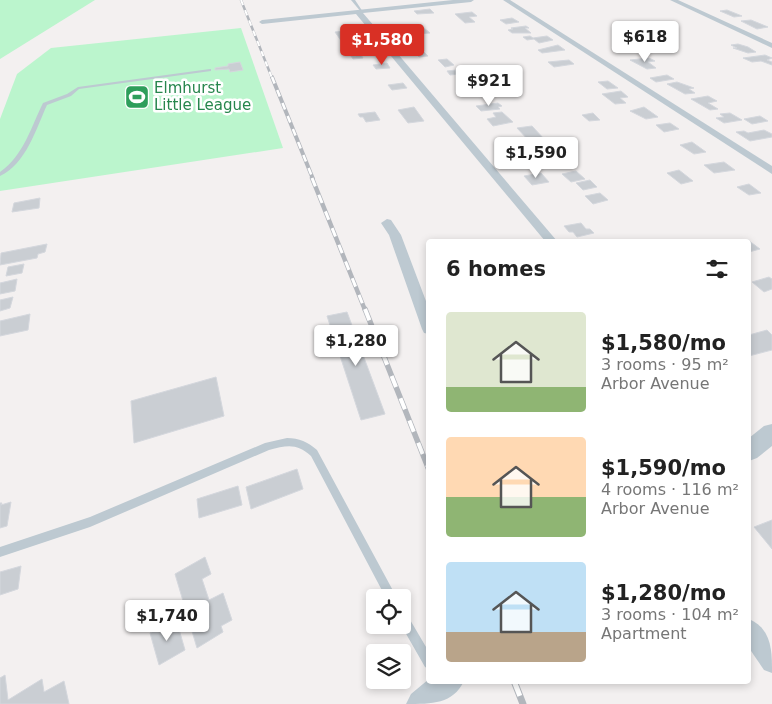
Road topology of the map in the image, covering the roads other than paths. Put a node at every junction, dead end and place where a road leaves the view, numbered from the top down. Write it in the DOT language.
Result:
graph roads {
  1 [pos="353,0"];
  2 [pos="471,0"];
  3 [pos="506,0"];
  4 [pos="672,0"];
  5 [pos="359,11"];
  6 [pos="262,22"];
  7 [pos="772,46"];
  8 [pos="210,70"];
  9 [pos="772,171"];
  10 [pos="0,174"];
  11 [pos="387,223"];
  12 [pos="549,239"];
  13 [pos="426,320"];
  14 [pos="772,433"];
  15 [pos="751,449"];
  16 [pos="0,552"];
  17 [pos="387,589"];
  18 [pos="751,633"];
  19 [pos="411,634"];
  20 [pos="772,662"];
  21 [pos="426,663"];
  1 -- 5 [label="lane"];
  2 -- 5 [label="street"];
  3 -- 9 [label="street"];
  4 -- 7 [label="street"];
  5 -- 6 [label="street"];
  5 -- 12 [label="street"];
  8 -- 10 [label="lane"];
  11 -- 13 [label="street"];
  14 -- 15 [label="street"];
  16 -- 17 [label="lane"];
  18 -- 20 [label="street"];
  19 -- 21 [label="lane"];
}
